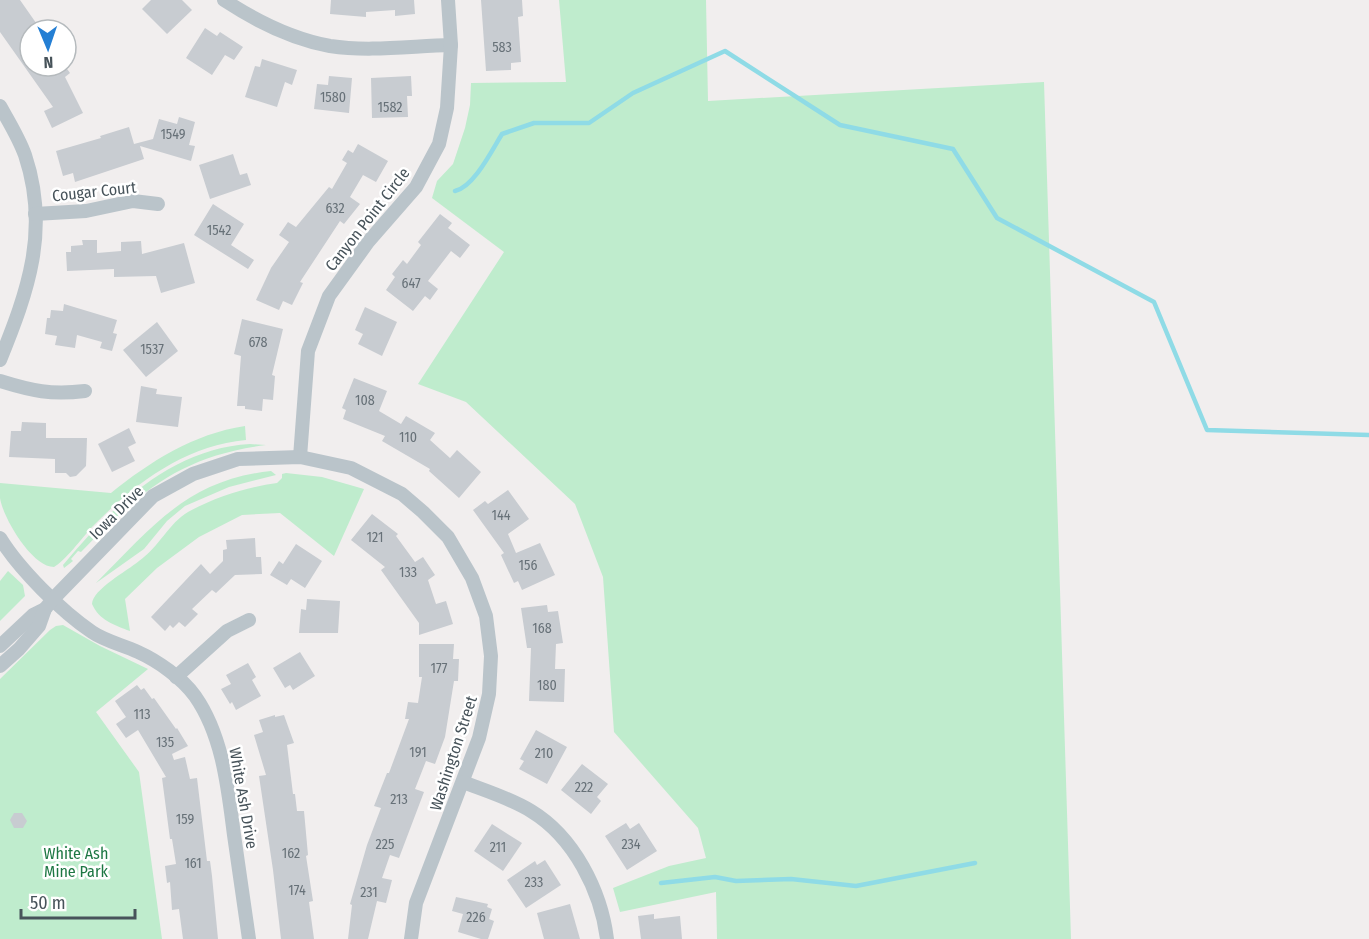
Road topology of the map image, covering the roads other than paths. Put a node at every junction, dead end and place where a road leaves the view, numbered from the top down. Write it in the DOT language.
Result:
graph roads {
  1 [pos="224,0"];
  2 [pos="448,0"];
  3 [pos="451,45"];
  4 [pos="0,106"];
  5 [pos="158,204"];
  6 [pos="35,214"];
  7 [pos="0,360"];
  8 [pos="0,381"];
  9 [pos="85,391"];
  10 [pos="300,457"];
  11 [pos="0,538"];
  12 [pos="49,604"];
  13 [pos="249,620"];
  14 [pos="0,646"];
  15 [pos="0,666"];
  16 [pos="176,677"];
  17 [pos="463,782"];
  18 [pos="249,939"];
  19 [pos="411,939"];
  20 [pos="607,939"];
  1 -- 3 [label="street"];
  2 -- 3 [label="street, Canyon Point Circle"];
  3 -- 10 [label="street, Canyon Point Circle"];
  4 -- 6 [label="street"];
  5 -- 6 [label="street, Cougar Court"];
  6 -- 7 [label="street"];
  8 -- 9 [label="street"];
  10 -- 12 [label="street, Iowa Drive"];
  10 -- 17 [label="street, Washington Street"];
  11 -- 12 [label="street"];
  12 -- 14 [label="street, Iowa Drive"];
  12 -- 15 [label="street, Iowa Drive"];
  12 -- 16 [label="street, White Ash Drive"];
  13 -- 16 [label="street"];
  16 -- 18 [label="street, White Ash Drive"];
  17 -- 19 [label="street, Washington Street"];
  17 -- 20 [label="street"];
}
